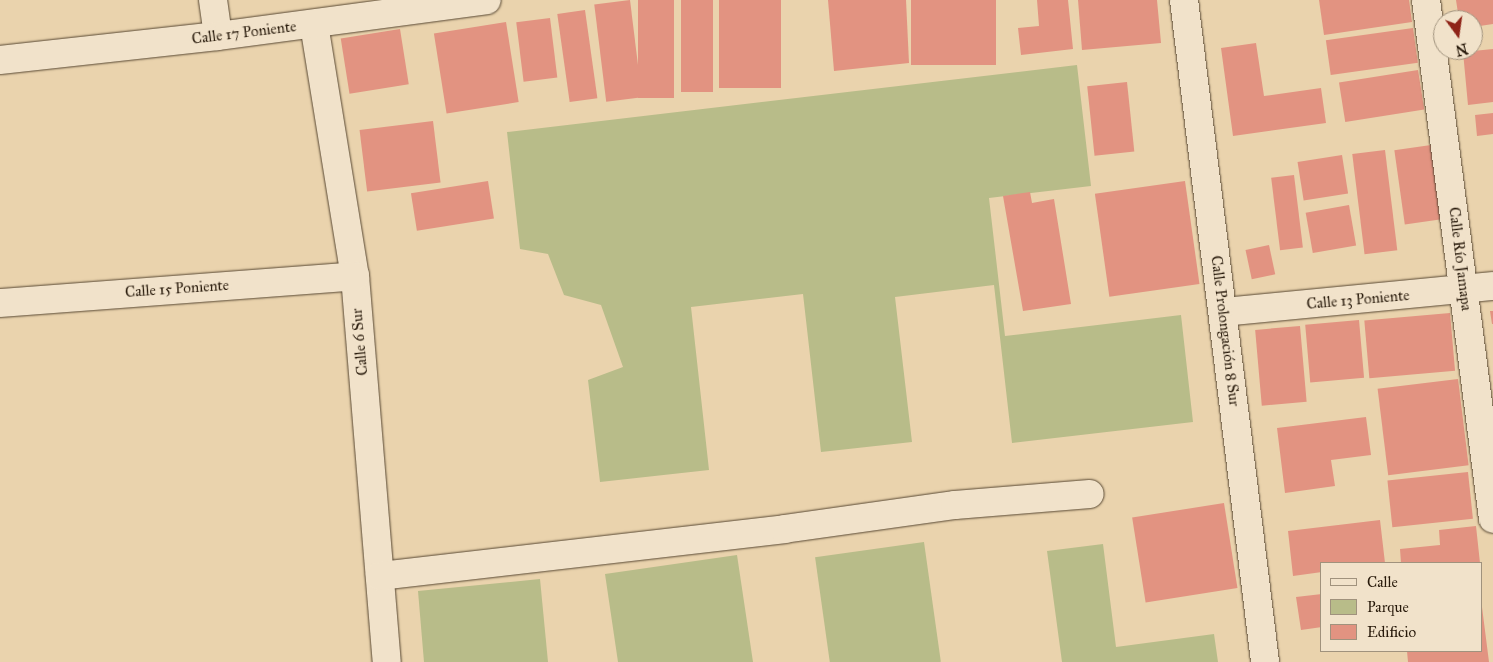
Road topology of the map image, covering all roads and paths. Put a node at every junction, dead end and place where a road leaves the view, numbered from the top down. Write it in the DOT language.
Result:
graph roads {
  1 [pos="213,0"];
  2 [pos="487,0"];
  3 [pos="1184,0"];
  4 [pos="1426,0"];
  5 [pos="314,24"];
  6 [pos="218,36"];
  7 [pos="0,60"];
  8 [pos="355,276"];
  9 [pos="1493,286"];
  10 [pos="1464,290"];
  11 [pos="0,303"];
  12 [pos="1223,312"];
  13 [pos="1090,494"];
  14 [pos="1493,519"];
  15 [pos="380,576"];
  16 [pos="387,662"];
  17 [pos="1265,662"];
  1 -- 6 [label="street"];
  2 -- 5 [label="street, Calle 17 Poniente"];
  3 -- 12 [label="street, Calle Prolongación 8 Sur"];
  4 -- 10 [label="street, Calle Río Jamapa"];
  5 -- 6 [label="street, Calle 17 Poniente"];
  5 -- 8 [label="street, Calle 6 Sur"];
  6 -- 7 [label="street, Calle 17 Poniente"];
  8 -- 11 [label="street, Calle 15 Poniente"];
  8 -- 15 [label="street, Calle 6 Sur"];
  9 -- 10 [label="street, Calle 13 Poniente"];
  10 -- 12 [label="street, Calle 13 Poniente"];
  10 -- 14 [label="street, Calle Río Jamapa"];
  12 -- 17 [label="street, Calle Prolongación 8 Sur"];
  13 -- 15 [label="street"];
  15 -- 16 [label="street, Calle 6 Sur"];
}
